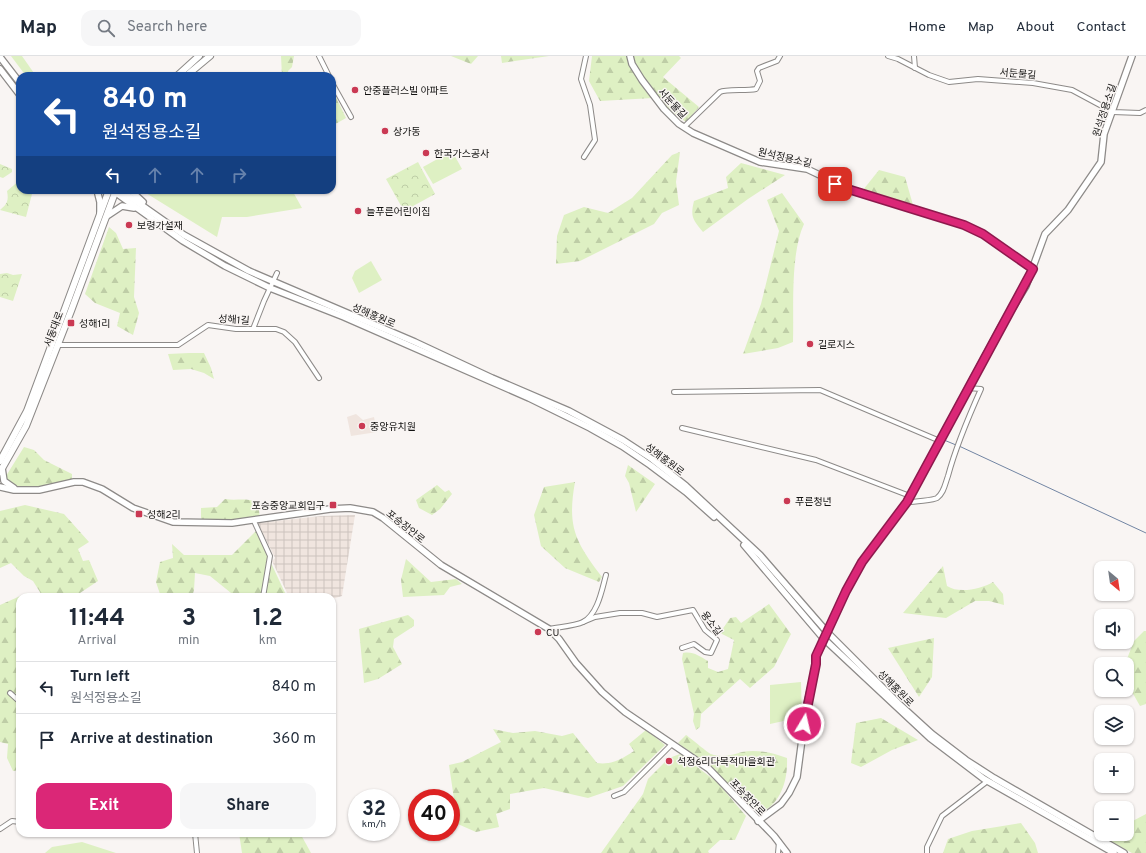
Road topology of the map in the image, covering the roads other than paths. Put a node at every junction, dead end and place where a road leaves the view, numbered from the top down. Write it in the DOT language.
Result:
graph roads {
  1 [pos="199,56"];
  2 [pos="210,56"];
  3 [pos="319,56"];
  4 [pos="586,56"];
  5 [pos="630,56"];
  6 [pos="780,56"];
  7 [pos="888,56"];
  8 [pos="914,56"];
  9 [pos="1132,56"];
  10 [pos="0,57"];
  11 [pos="915,68"];
  12 [pos="0,69"];
  13 [pos="181,72"];
  14 [pos="191,72"];
  15 [pos="327,72"];
  16 [pos="16,78"];
  17 [pos="16,90"];
  18 [pos="336,90"];
  19 [pos="1146,110"];
  20 [pos="1113,112"];
  21 [pos="351,117"];
  22 [pos="684,127"];
  23 [pos="584,157"];
  24 [pos="98,194"];
  25 [pos="112,194"];
  26 [pos="119,194"];
  27 [pos="120,194"];
  28 [pos="134,194"];
  29 [pos="139,210"];
  30 [pos="102,216"];
  31 [pos="160,219"];
  32 [pos="1033,269"];
  33 [pos="278,273"];
  34 [pos="274,283"];
  35 [pos="270,288"];
  36 [pos="253,329"];
  37 [pos="58,345"];
  38 [pos="319,378"];
  39 [pos="968,388"];
  40 [pos="674,392"];
  41 [pos="682,428"];
  42 [pos="940,441"];
  43 [pos="0,460"];
  44 [pos="1,470"];
  45 [pos="0,486"];
  46 [pos="12,489"];
  47 [pos="0,490"];
  48 [pos="910,496"];
  49 [pos="907,502"];
  50 [pos="254,521"];
  51 [pos="606,575"];
  52 [pos="264,593"];
  53 [pos="583,622"];
  54 [pos="549,629"];
  55 [pos="827,632"];
  56 [pos="823,638"];
  57 [pos="682,648"];
  58 [pos="10,693"];
  59 [pos="16,698"];
  60 [pos="671,745"];
  61 [pos="985,783"];
  62 [pos="614,796"];
  63 [pos="758,820"];
  64 [pos="16,822"];
  65 [pos="0,830"];
  66 [pos="195,837"];
  67 [pos="779,842"];
  68 [pos="197,853"];
  69 [pos="778,853"];
  70 [pos="787,853"];
  71 [pos="927,853"];
  72 [pos="1114,853"];
  73 [pos="1124,853"];
  1 -- 13 [label="main road"];
  2 -- 14 [label="main road"];
  3 -- 15 [label="street"];
  4 -- 23 [label="street"];
  5 -- 22 [label="main road, 서둔물길"];
  6 -- 22 [label="street, 서둔물길"];
  7 -- 11 [label="street, 서둔물길"];
  8 -- 11 [label="street"];
  9 -- 20 [label="main road, 원석정용소길"];
  10 -- 16 [label="main road"];
  11 -- 20 [label="street, 서둔물길"];
  12 -- 17 [label="main road"];
  18 -- 21 [label="street"];
  19 -- 20 [label="street, 서둔물길"];
  20 -- 32 [label="main road, 원석정용소길"];
  22 -- 32 [label="main road, 원석정용소길"];
  24 -- 30 [label="main road"];
  25 -- 30 [label="main road, 서동대로"];
  26 -- 29 [label="main road, 성해홍원로"];
  27 -- 31 [label="main road, 성해홍원로"];
  28 -- 31 [label="main road"];
  29 -- 30 [label="main road"];
  29 -- 35 [label="main road, 성해홍원로"];
  30 -- 37 [label="main road, 서동대로"];
  30 -- 43 [label="main road, 서동대로"];
  31 -- 34 [label="main road, 성해홍원로"];
  32 -- 39 [label="main road, 원석정용소길"];
  33 -- 34 [label="street"];
  34 -- 35 [label="street"];
  34 -- 55 [label="main road, 성해홍원로"];
  35 -- 36 [label="street"];
  35 -- 56 [label="main road, 성해홍원로"];
  36 -- 37 [label="street, 성해1길"];
  36 -- 38 [label="street, 성해1길"];
  37 -- 44 [label="main road, 서동대로"];
  39 -- 42 [label="main road, 원석정용소길"];
  39 -- 49 [label="street"];
  40 -- 42 [label="street"];
  41 -- 48 [label="street"];
  42 -- 48 [label="main road, 원석정용소길"];
  44 -- 46 [label="main road"];
  45 -- 46 [label="main road"];
  46 -- 47 [label="main road"];
  46 -- 50 [label="main road, 포승장안로"];
  48 -- 49 [label="main road, 원석정용소길"];
  49 -- 55 [label="main road, 원석정용소길"];
  50 -- 52 [label="street"];
  50 -- 54 [label="main road, 포승장안로"];
  51 -- 53 [label="street"];
  53 -- 54 [label="street, 용소길"];
  53 -- 57 [label="street, 용소길"];
  54 -- 60 [label="main road, 포승장안로"];
  55 -- 56 [label="main road, 원석정용소길"];
  55 -- 73 [label="main road, 성해홍원로"];
  56 -- 63 [label="main road, 원석정용소길"];
  56 -- 72 [label="main road, 성해홍원로"];
  58 -- 59 [label="street"];
  60 -- 62 [label="street"];
  60 -- 63 [label="main road, 포승장안로"];
  61 -- 71 [label="street"];
  63 -- 67 [label="main road, 포승장안로"];
  64 -- 65 [label="street"];
  66 -- 68 [label="street"];
  67 -- 69 [label="street"];
  67 -- 70 [label="main road, 포승장안로"];
}
